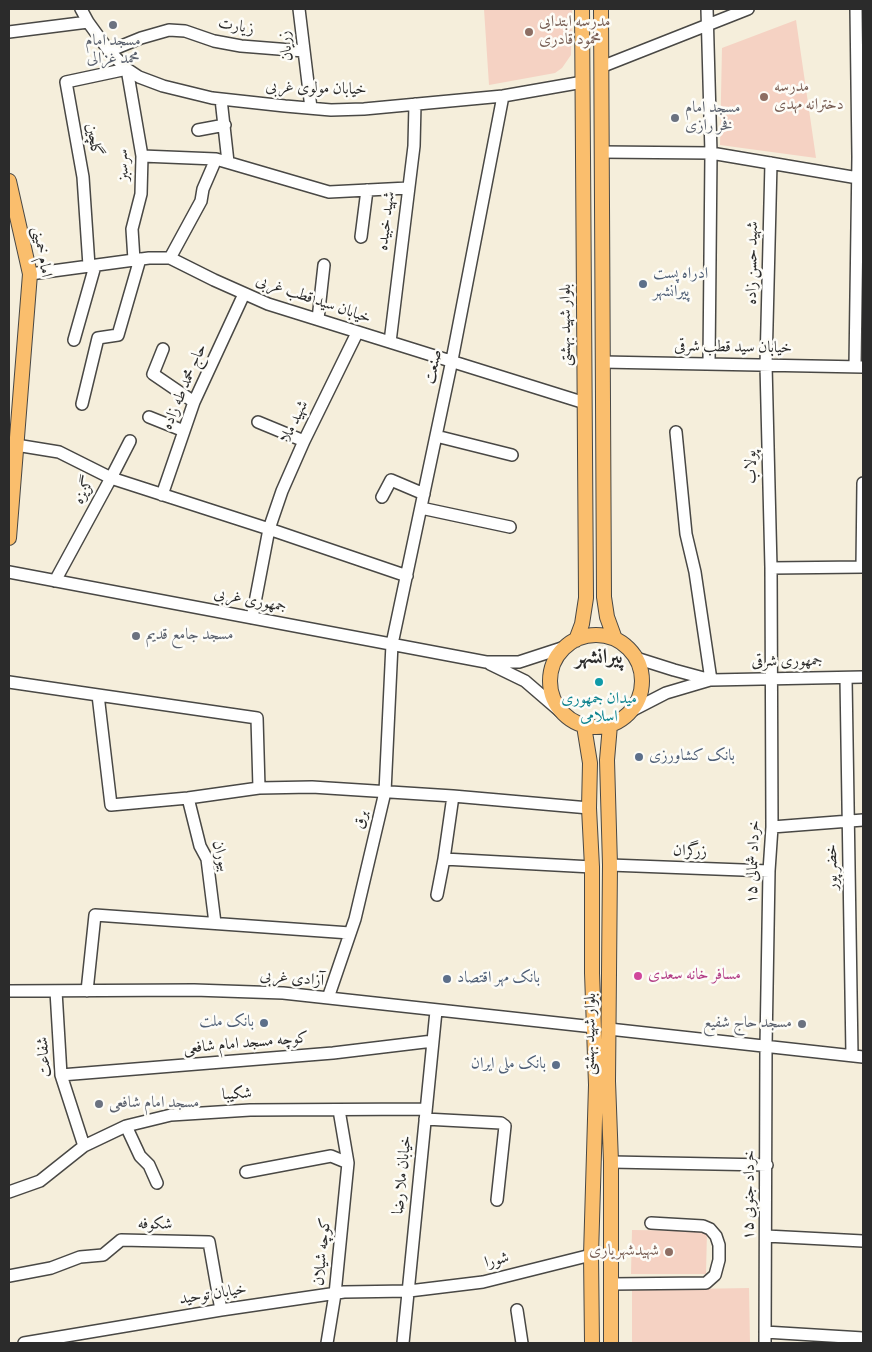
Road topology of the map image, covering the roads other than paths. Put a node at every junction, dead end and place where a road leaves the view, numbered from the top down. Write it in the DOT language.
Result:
graph roads {
  1 [pos="81,9"];
  2 [pos="299,9"];
  3 [pos="582,9"];
  4 [pos="601,9"];
  5 [pos="707,9"];
  6 [pos="748,9"];
  7 [pos="858,14"];
  8 [pos="88,22"];
  9 [pos="708,25"];
  10 [pos="9,32"];
  11 [pos="109,51"];
  12 [pos="304,51"];
  13 [pos="601,68"];
  14 [pos="127,69"];
  15 [pos="583,82"];
  16 [pos="503,96"];
  17 [pos="221,99"];
  18 [pos="414,104"];
  19 [pos="311,108"];
  20 [pos="225,125"];
  21 [pos="198,130"];
  22 [pos="601,152"];
  23 [pos="711,153"];
  24 [pos="142,156"];
  25 [pos="861,157"];
  26 [pos="222,161"];
  27 [pos="771,163"];
  28 [pos="858,178"];
  29 [pos="9,182"];
  30 [pos="408,188"];
  31 [pos="367,190"];
  32 [pos="361,237"];
  33 [pos="170,258"];
  34 [pos="137,260"];
  35 [pos="324,265"];
  36 [pos="92,266"];
  37 [pos="30,274"];
  38 [pos="244,294"];
  39 [pos="318,319"];
  40 [pos="357,333"];
  41 [pos="74,340"];
  42 [pos="390,342"];
  43 [pos="163,349"];
  44 [pos="452,360"];
  45 [pos="602,362"];
  46 [pos="709,364"];
  47 [pos="766,365"];
  48 [pos="859,367"];
  49 [pos="194,402"];
  50 [pos="584,403"];
  51 [pos="82,404"];
  52 [pos="149,417"];
  53 [pos="258,422"];
  54 [pos="184,431"];
  55 [pos="676,432"];
  56 [pos="436,436"];
  57 [pos="130,440"];
  58 [pos="304,441"];
  59 [pos="16,445"];
  60 [pos="512,455"];
  61 [pos="111,478"];
  62 [pos="863,483"];
  63 [pos="424,494"];
  64 [pos="162,495"];
  65 [pos="382,497"];
  66 [pos="421,508"];
  67 [pos="510,527"];
  68 [pos="269,529"];
  69 [pos="9,538"];
  70 [pos="862,567"];
  71 [pos="771,568"];
  72 [pos="9,572"];
  73 [pos="407,576"];
  74 [pos="55,581"];
  75 [pos="252,618"];
  76 [pos="615,639"];
  77 [pos="392,644"];
  78 [pos="570,644"];
  79 [pos="636,658"];
  80 [pos="486,662"];
  81 [pos="863,677"];
  82 [pos="772,678"];
  83 [pos="846,678"];
  84 [pos="712,680"];
  85 [pos="9,682"];
  86 [pos="98,695"];
  87 [pos="632,710"];
  88 [pos="561,712"];
  89 [pos="610,725"];
  90 [pos="584,726"];
  91 [pos="259,788"];
  92 [pos="385,792"];
  93 [pos="453,796"];
  94 [pos="188,798"];
  95 [pos="589,808"];
  96 [pos="863,820"];
  97 [pos="849,822"];
  98 [pos="772,827"];
  99 [pos="444,859"];
  100 [pos="610,865"];
  101 [pos="592,867"];
  102 [pos="769,871"];
  103 [pos="437,895"];
  104 [pos="215,923"];
  105 [pos="350,932"];
  106 [pos="9,991"];
  107 [pos="56,991"];
  108 [pos="87,991"];
  109 [pos="328,998"];
  110 [pos="436,1011"];
  111 [pos="594,1027"];
  112 [pos="609,1029"];
  113 [pos="433,1041"];
  114 [pos="766,1046"];
  115 [pos="858,1056"];
  116 [pos="61,1076"];
  117 [pos="339,1110"];
  118 [pos="426,1114"];
  119 [pos="126,1126"];
  120 [pos="84,1146"];
  121 [pos="611,1162"];
  122 [pos="348,1163"];
  123 [pos="767,1166"];
  124 [pos="246,1172"];
  125 [pos="157,1183"];
  126 [pos="9,1192"];
  127 [pos="497,1200"];
  128 [pos="651,1223"];
  129 [pos="766,1236"];
  130 [pos="863,1241"];
  131 [pos="591,1255"];
  132 [pos="9,1276"];
  133 [pos="611,1284"];
  134 [pos="408,1291"];
  135 [pos="335,1294"];
  136 [pos="221,1310"];
  137 [pos="517,1310"];
  138 [pos="765,1337"];
  139 [pos="863,1338"];
  140 [pos="24,1343"];
  141 [pos="327,1343"];
  142 [pos="403,1343"];
  143 [pos="522,1343"];
  144 [pos="592,1343"];
  145 [pos="611,1343"];
  1 -- 8 [label="street, خیابان مولوی غربی"];
  2 -- 12 [label="street, زریان"];
  3 -- 15 [label="main road, بلوار شهید بهشتی"];
  4 -- 13 [label="main road"];
  5 -- 9 [label="street"];
  6 -- 9 [label="street"];
  7 -- 25 [label="street"];
  8 -- 10 [label="street"];
  8 -- 11 [label="street, خیابان مولوی غربی"];
  9 -- 13 [label="street"];
  9 -- 23 [label="street"];
  11 -- 12 [label="street, زیارت"];
  11 -- 14 [label="street, خیابان مولوی غربی"];
  12 -- 19 [label="street, زریان"];
  13 -- 22 [label="main road"];
  14 -- 17 [label="street, خیابان مولوی غربی"];
  14 -- 24 [label="street, سرسبز"];
  14 -- 36 [label="street, گلچین"];
  15 -- 16 [label="street, خیابان مولوی غربی"];
  15 -- 50 [label="main road, بلوار شهید بهشتی"];
  16 -- 18 [label="street, خیابان مولوی غربی"];
  16 -- 44 [label="street, صنعت"];
  17 -- 19 [label="street, خیابان مولوی غربی"];
  17 -- 20 [label="street"];
  18 -- 19 [label="street, خیابان مولوی غربی"];
  18 -- 30 [label="street, شهید خبیده"];
  20 -- 21 [label="street"];
  20 -- 26 [label="street"];
  22 -- 23 [label="street"];
  22 -- 45 [label="main road"];
  23 -- 27 [label="street"];
  23 -- 46 [label="street"];
  24 -- 26 [label="street"];
  24 -- 34 [label="street, سرسبز"];
  25 -- 28 [label="street"];
  26 -- 31 [label="street"];
  26 -- 33 [label="street"];
  27 -- 28 [label="street"];
  27 -- 47 [label="street, شهید حسن زاده"];
  28 -- 48 [label="street"];
  29 -- 37 [label="main road, امام خمینی"];
  30 -- 31 [label="street"];
  30 -- 42 [label="street, شهید خبیده"];
  31 -- 32 [label="street"];
  33 -- 34 [label="street"];
  33 -- 38 [label="street, خیابان سید قطب غربی"];
  34 -- 36 [label="street"];
  34 -- 51 [label="street"];
  35 -- 39 [label="street"];
  36 -- 37 [label="street"];
  36 -- 41 [label="street"];
  37 -- 59 [label="main road, امام خمینی"];
  38 -- 39 [label="street, خیابان سید قطب غربی"];
  38 -- 49 [label="street, حاج محمد طه زاده"];
  39 -- 40 [label="street, خیابان سید قطب غربی"];
  40 -- 42 [label="street, خیابان سید قطب غربی"];
  40 -- 58 [label="street, شهید ملا"];
  42 -- 44 [label="street, خیابان سید قطب غربی"];
  43 -- 49 [label="street"];
  44 -- 50 [label="street, خیابان سید قطب غربی"];
  44 -- 56 [label="street, صنعت"];
  45 -- 46 [label="street, خیابان سید قطب شرقی"];
  45 -- 76 [label="main road"];
  46 -- 47 [label="street, خیابان سید قطب شرقی"];
  47 -- 48 [label="street, خیابان سید قطب شرقی"];
  47 -- 71 [label="street, پولاب"];
  49 -- 54 [label="street, حاج محمد طه زاده"];
  50 -- 78 [label="main road, بلوار شهید بهشتی"];
  52 -- 54 [label="street"];
  53 -- 58 [label="street"];
  54 -- 64 [label="street, حاج محمد طه زاده"];
  55 -- 84 [label="street"];
  56 -- 60 [label="street"];
  56 -- 63 [label="street, صنعت"];
  57 -- 61 [label="street"];
  58 -- 68 [label="street, شهید ملا"];
  59 -- 61 [label="street, گزیزه"];
  59 -- 69 [label="main road, امام خمینی"];
  61 -- 64 [label="street"];
  61 -- 74 [label="street, گزیزه"];
  62 -- 70 [label="street"];
  63 -- 65 [label="street"];
  63 -- 66 [label="street, صنعت"];
  64 -- 68 [label="street"];
  66 -- 67 [label="street"];
  66 -- 73 [label="street, صنعت"];
  68 -- 73 [label="street"];
  68 -- 75 [label="street, شهید ملا"];
  70 -- 71 [label="street"];
  71 -- 82 [label="street, پولاب"];
  72 -- 74 [label="street, جمهوری غربی"];
  73 -- 77 [label="street, صنعت"];
  74 -- 75 [label="street, جمهوری غربی"];
  75 -- 77 [label="street, جمهوری غربی"];
  76 -- 78 [label="main road"];
  76 -- 79 [label="main road"];
  77 -- 80 [label="street, جمهوری غربی"];
  77 -- 92 [label="street, برق"];
  78 -- 80 [label="street"];
  78 -- 88 [label="main road"];
  79 -- 84 [label="street"];
  79 -- 87 [label="main road"];
  80 -- 88 [label="street"];
  81 -- 83 [label="street, جمهوری شرقی"];
  82 -- 83 [label="street, جمهوری شرقی"];
  82 -- 84 [label="street, جمهوری شرقی"];
  82 -- 98 [label="street, ۱۵ خرداد شمالی"];
  83 -- 97 [label="street, خضر پور"];
  84 -- 87 [label="street"];
  85 -- 86 [label="street"];
  86 -- 91 [label="street"];
  86 -- 94 [label="street"];
  87 -- 89 [label="main road"];
  88 -- 90 [label="main road"];
  89 -- 90 [label="main road"];
  89 -- 100 [label="main road, بلوار شهید بهشتی"];
  90 -- 95 [label="main road, بلوار شهید بهشتی"];
  91 -- 92 [label="street"];
  91 -- 94 [label="street"];
  92 -- 93 [label="street"];
  92 -- 105 [label="street, برق"];
  93 -- 95 [label="street"];
  93 -- 99 [label="street"];
  94 -- 104 [label="street, بیوران"];
  95 -- 101 [label="main road, بلوار شهید بهشتی"];
  96 -- 97 [label="street"];
  97 -- 98 [label="street"];
  97 -- 115 [label="street, خضر پور"];
  98 -- 102 [label="street, ۱۵ خرداد شمالی"];
  99 -- 101 [label="street"];
  99 -- 103 [label="street"];
  100 -- 102 [label="street, زرگران"];
  100 -- 112 [label="main road, بلوار شهید بهشتی"];
  101 -- 111 [label="main road, بلوار شهید بهشتی"];
  102 -- 114 [label="street, ۱۵ خرداد شمالی"];
  104 -- 105 [label="street"];
  104 -- 108 [label="street"];
  105 -- 109 [label="street, برق"];
  106 -- 107 [label="street, آزادی غربی"];
  107 -- 108 [label="street, آزادی غربی"];
  107 -- 116 [label="street, شفاعت"];
  108 -- 109 [label="street, آزادی غربی"];
  109 -- 110 [label="street, آزادی غربی"];
  110 -- 111 [label="street, آزادی غربی"];
  110 -- 113 [label="street, خیابان ملا رضا"];
  111 -- 131 [label="main road, بلوار شهید بهشتی"];
  112 -- 114 [label="street"];
  112 -- 121 [label="main road, بلوار شهید بهشتی"];
  113 -- 116 [label="street, کوچه مسجد امام شافعی"];
  113 -- 118 [label="street, خیابان ملا رضا"];
  114 -- 115 [label="street"];
  114 -- 123 [label="street, ۱۵ خرداد جنوبی"];
  116 -- 120 [label="street, شفاعت"];
  117 -- 118 [label="street, شکیبا"];
  117 -- 119 [label="street, شکیبا"];
  117 -- 122 [label="street, کوچه شیلان"];
  118 -- 127 [label="street, شکیبا"];
  118 -- 134 [label="street, خیابان ملا رضا"];
  119 -- 120 [label="street, شکیبا"];
  119 -- 125 [label="street"];
  120 -- 126 [label="street, شکیبا"];
  121 -- 123 [label="street"];
  121 -- 133 [label="main road, بلوار شهید بهشتی"];
  122 -- 124 [label="street"];
  122 -- 135 [label="street, کوچه شیلان"];
  123 -- 129 [label="street, ۱۵ خرداد جنوبی"];
  128 -- 133 [label="street"];
  129 -- 130 [label="street"];
  129 -- 138 [label="street, ۱۵ خرداد جنوبی"];
  131 -- 134 [label="street, شورا"];
  131 -- 144 [label="main road, بلوار شهید بهشتی"];
  132 -- 136 [label="street, شکوفه"];
  133 -- 145 [label="main road, بلوار شهید بهشتی"];
  134 -- 135 [label="street, خیابان توحید"];
  134 -- 142 [label="street, خیابان ملا رضا"];
  135 -- 136 [label="street, خیابان توحید"];
  135 -- 141 [label="street, کوچه شیلان"];
  136 -- 140 [label="street, خیابان توحید"];
  137 -- 143 [label="street"];
  138 -- 139 [label="street"];
}
